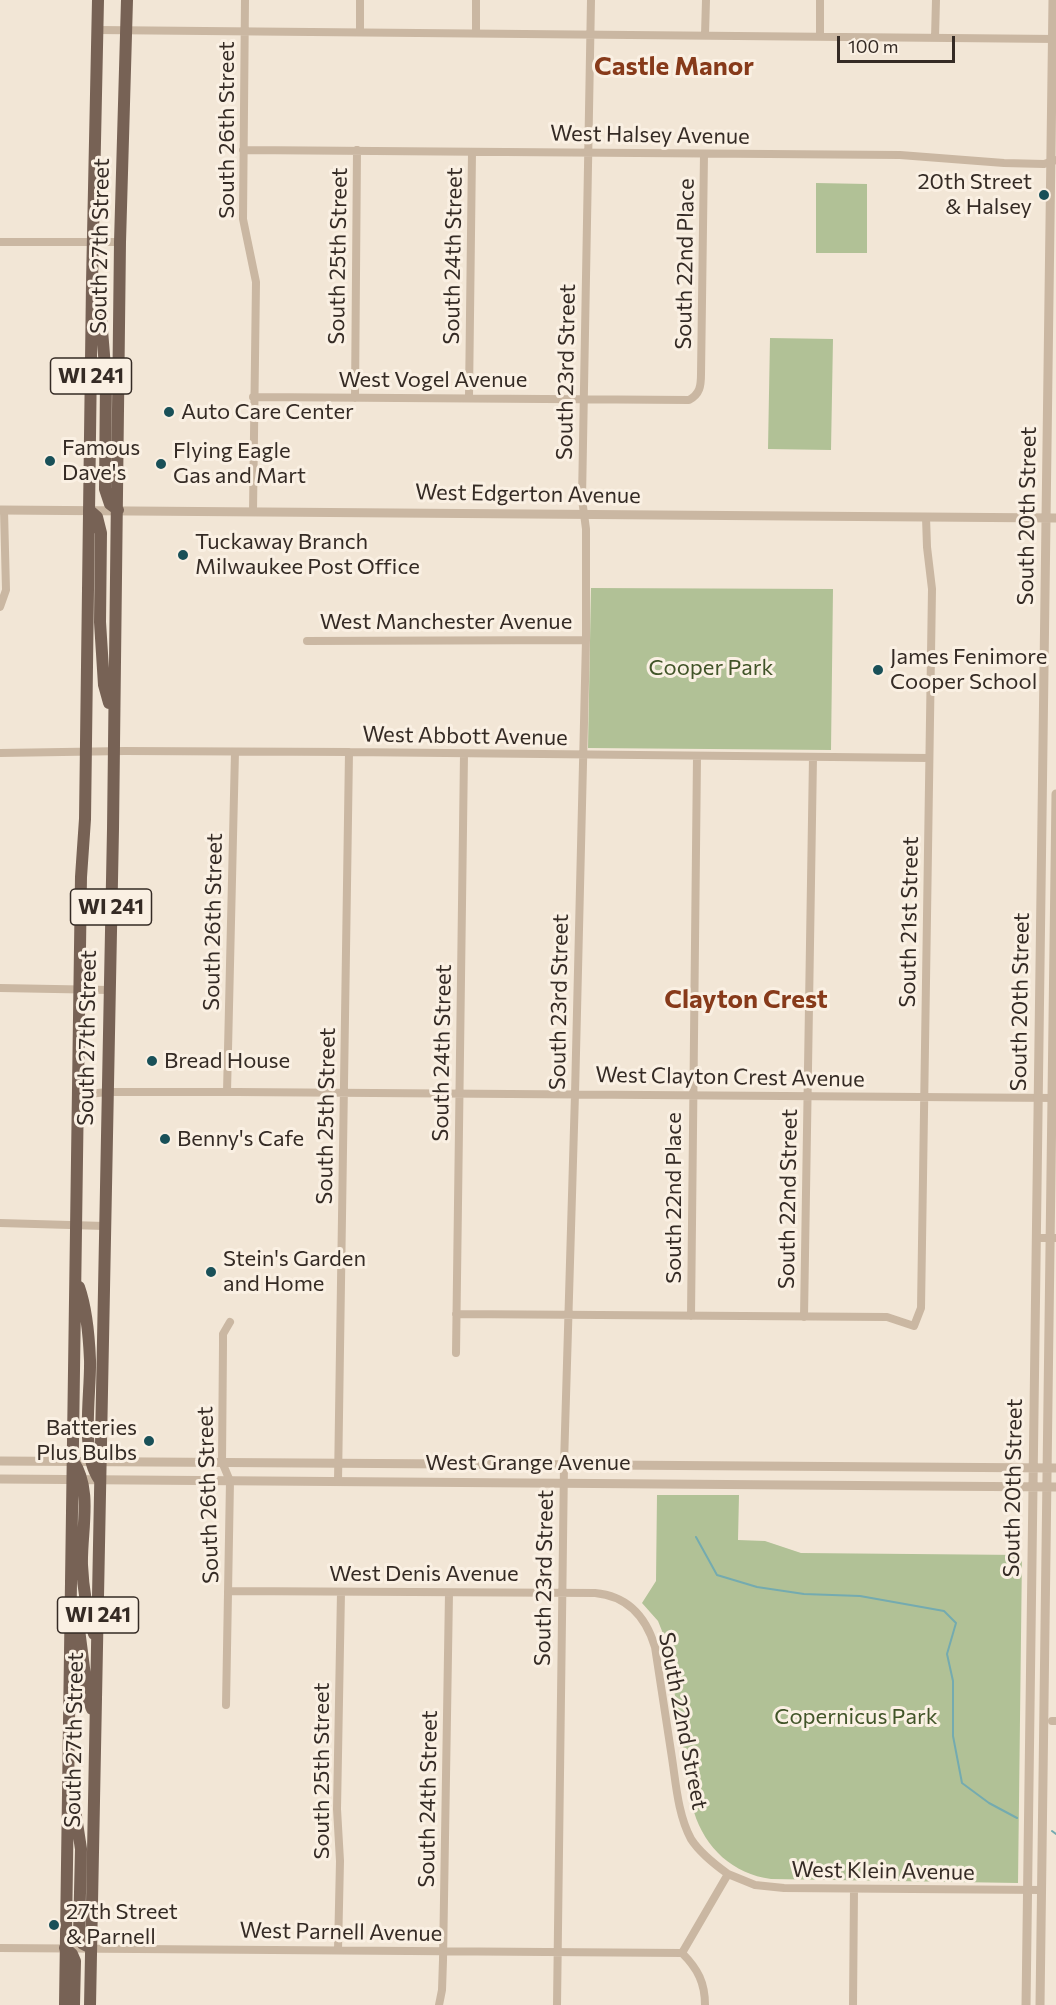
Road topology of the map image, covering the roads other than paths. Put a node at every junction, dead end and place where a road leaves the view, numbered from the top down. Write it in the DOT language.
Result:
graph roads {
  1 [pos="98,0"];
  2 [pos="127,0"];
  3 [pos="245,0"];
  4 [pos="360,0"];
  5 [pos="476,0"];
  6 [pos="591,0"];
  7 [pos="706,0"];
  8 [pos="820,0"];
  9 [pos="936,0"];
  10 [pos="1053,0"];
  11 [pos="98,30"];
  12 [pos="127,30"];
  13 [pos="244,32"];
  14 [pos="360,32"];
  15 [pos="476,33"];
  16 [pos="590,34"];
  17 [pos="705,35"];
  18 [pos="820,37"];
  19 [pos="935,38"];
  20 [pos="1054,39"];
  21 [pos="243,150"];
  22 [pos="357,150"];
  23 [pos="472,152"];
  24 [pos="588,152"];
  25 [pos="704,154"];
  26 [pos="1053,161"];
  27 [pos="93,241"];
  28 [pos="0,242"];
  29 [pos="120,242"];
  30 [pos="1053,278"];
  31 [pos="92,283"];
  32 [pos="701,374"];
  33 [pos="253,397"];
  34 [pos="469,397"];
  35 [pos="355,398"];
  36 [pos="583,399"];
  37 [pos="2,510"];
  38 [pos="89,510"];
  39 [pos="118,510"];
  40 [pos="252,511"];
  41 [pos="583,514"];
  42 [pos="926,518"];
  43 [pos="1051,518"];
  44 [pos="0,607"];
  45 [pos="307,640"];
  46 [pos="586,640"];
  47 [pos="113,716"];
  48 [pos="113,751"];
  49 [pos="235,752"];
  50 [pos="349,752"];
  51 [pos="0,753"];
  52 [pos="85,753"];
  53 [pos="464,754"];
  54 [pos="582,756"];
  55 [pos="697,757"];
  56 [pos="813,757"];
  57 [pos="929,759"];
  58 [pos="1056,794"];
  59 [pos="0,988"];
  60 [pos="80,990"];
  61 [pos="109,990"];
  62 [pos="107,1092"];
  63 [pos="227,1092"];
  64 [pos="344,1094"];
  65 [pos="459,1094"];
  66 [pos="575,1094"];
  67 [pos="79,1095"];
  68 [pos="692,1095"];
  69 [pos="807,1096"];
  70 [pos="925,1096"];
  71 [pos="1038,1098"];
  72 [pos="1054,1098"];
  73 [pos="0,1222"];
  74 [pos="76,1225"];
  75 [pos="105,1226"];
  76 [pos="1036,1238"];
  77 [pos="1053,1238"];
  78 [pos="76,1276"];
  79 [pos="456,1314"];
  80 [pos="568,1315"];
  81 [pos="691,1316"];
  82 [pos="804,1317"];
  83 [pos="230,1322"];
  84 [pos="456,1353"];
  85 [pos="0,1461"];
  86 [pos="73,1461"];
  87 [pos="95,1461"];
  88 [pos="154,1461"];
  89 [pos="222,1462"];
  90 [pos="339,1462"];
  91 [pos="510,1464"];
  92 [pos="564,1464"];
  93 [pos="614,1464"];
  94 [pos="801,1466"];
  95 [pos="983,1467"];
  96 [pos="1033,1467"];
  97 [pos="1051,1468"];
  98 [pos="0,1479"];
  99 [pos="78,1479"];
  100 [pos="100,1480"];
  101 [pos="153,1480"];
  102 [pos="230,1482"];
  103 [pos="338,1482"];
  104 [pos="509,1482"];
  105 [pos="564,1482"];
  106 [pos="613,1483"];
  107 [pos="801,1484"];
  108 [pos="982,1486"];
  109 [pos="1033,1487"];
  110 [pos="1051,1487"];
  111 [pos="229,1591"];
  112 [pos="341,1592"];
  113 [pos="449,1593"];
  114 [pos="561,1593"];
  115 [pos="619,1598"];
  116 [pos="70,1613"];
  117 [pos="97,1644"];
  118 [pos="226,1705"];
  119 [pos="96,1718"];
  120 [pos="68,1766"];
  121 [pos="728,1874"];
  122 [pos="854,1889"];
  123 [pos="1028,1890"];
  124 [pos="1041,1890"];
  125 [pos="0,1948"];
  126 [pos="66,1948"];
  127 [pos="91,1948"];
  128 [pos="338,1950"];
  129 [pos="443,1951"];
  130 [pos="558,1952"];
  131 [pos="682,1953"];
  132 [pos="65,2005"];
  133 [pos="74,2005"];
  134 [pos="90,2005"];
  135 [pos="439,2005"];
  136 [pos="557,2005"];
  137 [pos="705,2005"];
  138 [pos="854,2005"];
  139 [pos="1026,2005"];
  140 [pos="1040,2005"];
  1 -- 11 [label="main road, South 27th Street / WI 241"];
  2 -- 12 [label="main road, South 27th Street / WI 241"];
  3 -- 13 [label="street, South 26th Street"];
  4 -- 14 [label="street"];
  5 -- 15 [label="street"];
  6 -- 16 [label="street, South 23rd Street"];
  7 -- 17 [label="street"];
  8 -- 18 [label="street"];
  9 -- 19 [label="street"];
  10 -- 20 [label="street, South 20th Street"];
  11 -- 12 [label="street"];
  11 -- 27 [label="main road, South 27th Street / WI 241"];
  12 -- 13 [label="street"];
  12 -- 29 [label="main road, South 27th Street / WI 241"];
  13 -- 14 [label="street"];
  13 -- 21 [label="street, South 26th Street"];
  14 -- 15 [label="street"];
  15 -- 16 [label="street"];
  16 -- 17 [label="street"];
  16 -- 24 [label="street, South 23rd Street"];
  17 -- 18 [label="street"];
  18 -- 19 [label="street"];
  19 -- 20 [label="street"];
  20 -- 26 [label="street, South 20th Street"];
  21 -- 22 [label="street, West Halsey Avenue"];
  21 -- 33 [label="street, South 26th Street"];
  22 -- 23 [label="street, West Halsey Avenue"];
  22 -- 35 [label="street, South 25th Street"];
  23 -- 24 [label="street, West Halsey Avenue"];
  23 -- 34 [label="street, South 24th Street"];
  24 -- 25 [label="street, West Halsey Avenue"];
  24 -- 36 [label="street, South 23rd Street"];
  25 -- 26 [label="street, West Halsey Avenue"];
  25 -- 32 [label="street, South 22nd Place"];
  26 -- 30 [label="street, South 20th Street"];
  27 -- 28 [label="street"];
  27 -- 29 [label="street"];
  27 -- 31 [label="main road, South 27th Street / WI 241"];
  29 -- 39 [label="main road, South 27th Street / WI 241"];
  30 -- 43 [label="street, South 20th Street"];
  31 -- 38 [label="main road, South 27th Street / WI 241"];
  31 -- 39 [label="main road"];
  32 -- 36 [label="street, West Vogel Avenue"];
  33 -- 35 [label="street, West Vogel Avenue"];
  33 -- 40 [label="street, South 26th Street"];
  34 -- 35 [label="street, West Vogel Avenue"];
  34 -- 36 [label="street, West Vogel Avenue"];
  36 -- 41 [label="street, South 23rd Street"];
  37 -- 38 [label="street, West Edgerton Avenue"];
  37 -- 44 [label="street"];
  38 -- 39 [label="street, West Edgerton Avenue"];
  38 -- 47 [label="main road"];
  38 -- 52 [label="main road, South 27th Street / WI 241"];
  39 -- 40 [label="street, West Edgerton Avenue"];
  39 -- 47 [label="main road, South 27th Street / WI 241"];
  40 -- 41 [label="street, West Edgerton Avenue"];
  41 -- 42 [label="street, West Edgerton Avenue"];
  41 -- 46 [label="street, South 23rd Street"];
  42 -- 43 [label="street, West Edgerton Avenue"];
  42 -- 57 [label="street, South 21st Street"];
  43 -- 71 [label="street, South 20th Street"];
  45 -- 46 [label="street, West Manchester Avenue"];
  46 -- 54 [label="street, South 23rd Street"];
  47 -- 48 [label="main road, South 27th Street / WI 241"];
  48 -- 49 [label="street, West Abbott Avenue"];
  48 -- 52 [label="street, West Abbott Avenue"];
  48 -- 61 [label="main road, South 27th Street / WI 241"];
  49 -- 50 [label="street, West Abbott Avenue"];
  49 -- 63 [label="street, South 26th Street"];
  50 -- 53 [label="street, West Abbott Avenue"];
  50 -- 64 [label="street, South 25th Street"];
  51 -- 52 [label="street, West Abbott Avenue"];
  52 -- 60 [label="main road, South 27th Street / WI 241"];
  53 -- 54 [label="street, West Abbott Avenue"];
  53 -- 65 [label="street, South 24th Street"];
  54 -- 55 [label="street, West Abbott Avenue"];
  54 -- 66 [label="street, South 23rd Street"];
  55 -- 56 [label="street, West Abbott Avenue"];
  55 -- 68 [label="street, South 22nd Place"];
  56 -- 57 [label="street, West Abbott Avenue"];
  56 -- 69 [label="street, South 22nd Street"];
  57 -- 70 [label="street, South 21st Street"];
  58 -- 72 [label="street, South 20th Street"];
  59 -- 60 [label="street"];
  60 -- 61 [label="street"];
  60 -- 67 [label="main road, South 27th Street / WI 241"];
  61 -- 62 [label="main road, South 27th Street / WI 241"];
  62 -- 63 [label="street, West Clayton Crest Avenue"];
  62 -- 67 [label="street, West Clayton Crest Avenue"];
  62 -- 75 [label="main road, South 27th Street / WI 241"];
  63 -- 64 [label="street, West Clayton Crest Avenue"];
  64 -- 65 [label="street, West Clayton Crest Avenue"];
  64 -- 90 [label="street, South 25th Street"];
  65 -- 66 [label="street, West Clayton Crest Avenue"];
  65 -- 79 [label="street, South 24th Street"];
  66 -- 68 [label="street, West Clayton Crest Avenue"];
  66 -- 80 [label="street, South 23rd Street"];
  67 -- 74 [label="main road, South 27th Street / WI 241"];
  68 -- 69 [label="street, West Clayton Crest Avenue"];
  68 -- 81 [label="street, South 22nd Place"];
  69 -- 70 [label="street, West Clayton Crest Avenue"];
  69 -- 82 [label="street, South 22nd Street"];
  70 -- 71 [label="street, West Clayton Crest Avenue"];
  70 -- 82 [label="street, South 21st Street"];
  71 -- 72 [label="street, West Clayton Crest Avenue"];
  71 -- 76 [label="street, South 20th Street"];
  72 -- 77 [label="street, South 20th Street"];
  73 -- 74 [label="street"];
  74 -- 75 [label="street"];
  74 -- 78 [label="main road, South 27th Street / WI 241"];
  75 -- 87 [label="main road, South 27th Street / WI 241"];
  76 -- 77 [label="street"];
  76 -- 96 [label="street, South 20th Street"];
  77 -- 97 [label="street, South 20th Street"];
  78 -- 86 [label="main road, South 27th Street / WI 241"];
  78 -- 87 [label="main road"];
  79 -- 80 [label="street"];
  79 -- 84 [label="street, South 24th Street"];
  80 -- 81 [label="street"];
  80 -- 92 [label="street, South 23rd Street"];
  81 -- 82 [label="street"];
  83 -- 89 [label="street, South 26th Street"];
  85 -- 86 [label="street, West Grange Avenue"];
  86 -- 87 [label="street, West Grange Avenue"];
  86 -- 99 [label="main road"];
  87 -- 88 [label="street, West Grange Avenue"];
  87 -- 100 [label="main road, South 27th Street / WI 241"];
  88 -- 89 [label="street, West Grange Avenue"];
  88 -- 101 [label="street"];
  89 -- 90 [label="street, West Grange Avenue"];
  89 -- 102 [label="street, South 26th Street"];
  90 -- 91 [label="street, West Grange Avenue"];
  90 -- 103 [label="street, South 25th Street"];
  91 -- 92 [label="street, West Grange Avenue"];
  91 -- 104 [label="street"];
  92 -- 93 [label="street, West Grange Avenue"];
  92 -- 105 [label="street, South 23rd Street"];
  93 -- 94 [label="street, West Grange Avenue"];
  93 -- 106 [label="street"];
  94 -- 95 [label="street, West Grange Avenue"];
  94 -- 107 [label="street"];
  95 -- 96 [label="street, West Grange Avenue"];
  95 -- 108 [label="street"];
  96 -- 97 [label="street, West Grange Avenue"];
  96 -- 109 [label="street, South 20th Street"];
  97 -- 110 [label="street, South 20th Street"];
  98 -- 99 [label="street, West Grange Avenue"];
  99 -- 100 [label="street, West Grange Avenue"];
  99 -- 116 [label="main road, South 27th Street / WI 241"];
  99 -- 117 [label="main road"];
  100 -- 101 [label="street, West Grange Avenue"];
  100 -- 117 [label="main road, South 27th Street / WI 241"];
  101 -- 102 [label="street, West Grange Avenue"];
  102 -- 103 [label="street, West Grange Avenue"];
  102 -- 111 [label="street, South 26th Street"];
  103 -- 104 [label="street, West Grange Avenue"];
  104 -- 105 [label="street, West Grange Avenue"];
  105 -- 106 [label="street, West Grange Avenue"];
  105 -- 114 [label="street, South 23rd Street"];
  106 -- 107 [label="street, West Grange Avenue"];
  107 -- 108 [label="street, West Grange Avenue"];
  108 -- 109 [label="street, West Grange Avenue"];
  109 -- 110 [label="street, West Grange Avenue"];
  109 -- 123 [label="street, South 20th Street"];
  110 -- 124 [label="street, South 20th Street"];
  111 -- 112 [label="street, West Denis Avenue"];
  111 -- 118 [label="street, South 26th Street"];
  112 -- 113 [label="street, West Denis Avenue"];
  112 -- 128 [label="street, South 25th Street"];
  113 -- 114 [label="street, West Denis Avenue"];
  113 -- 129 [label="street, South 24th Street"];
  114 -- 115 [label="street, West Denis Avenue"];
  114 -- 130 [label="street, South 23rd Street"];
  115 -- 121 [label="street, South 22nd Street"];
  116 -- 119 [label="main road"];
  116 -- 120 [label="main road, South 27th Street / WI 241"];
  117 -- 119 [label="main road, South 27th Street / WI 241"];
  119 -- 127 [label="main road, South 27th Street / WI 241"];
  120 -- 126 [label="main road, South 27th Street / WI 241"];
  120 -- 127 [label="main road"];
  121 -- 122 [label="street, West Klein Avenue"];
  121 -- 131 [label="street"];
  122 -- 123 [label="street, West Klein Avenue"];
  122 -- 138 [label="street"];
  123 -- 124 [label="street, West Klein Avenue"];
  123 -- 139 [label="street, South 20th Street"];
  124 -- 140 [label="street, South 20th Street"];
  125 -- 126 [label="street, West Parnell Avenue"];
  126 -- 127 [label="street, West Parnell Avenue"];
  126 -- 132 [label="main road, South 27th Street / WI 241"];
  126 -- 133 [label="main road"];
  127 -- 128 [label="street, West Parnell Avenue"];
  127 -- 134 [label="main road, South 27th Street / WI 241"];
  128 -- 129 [label="street, West Parnell Avenue"];
  129 -- 130 [label="street, West Parnell Avenue"];
  129 -- 135 [label="street, South 24th Street"];
  130 -- 131 [label="street, West Parnell Avenue"];
  130 -- 136 [label="street, South 23rd Street"];
  131 -- 137 [label="street"];
}
